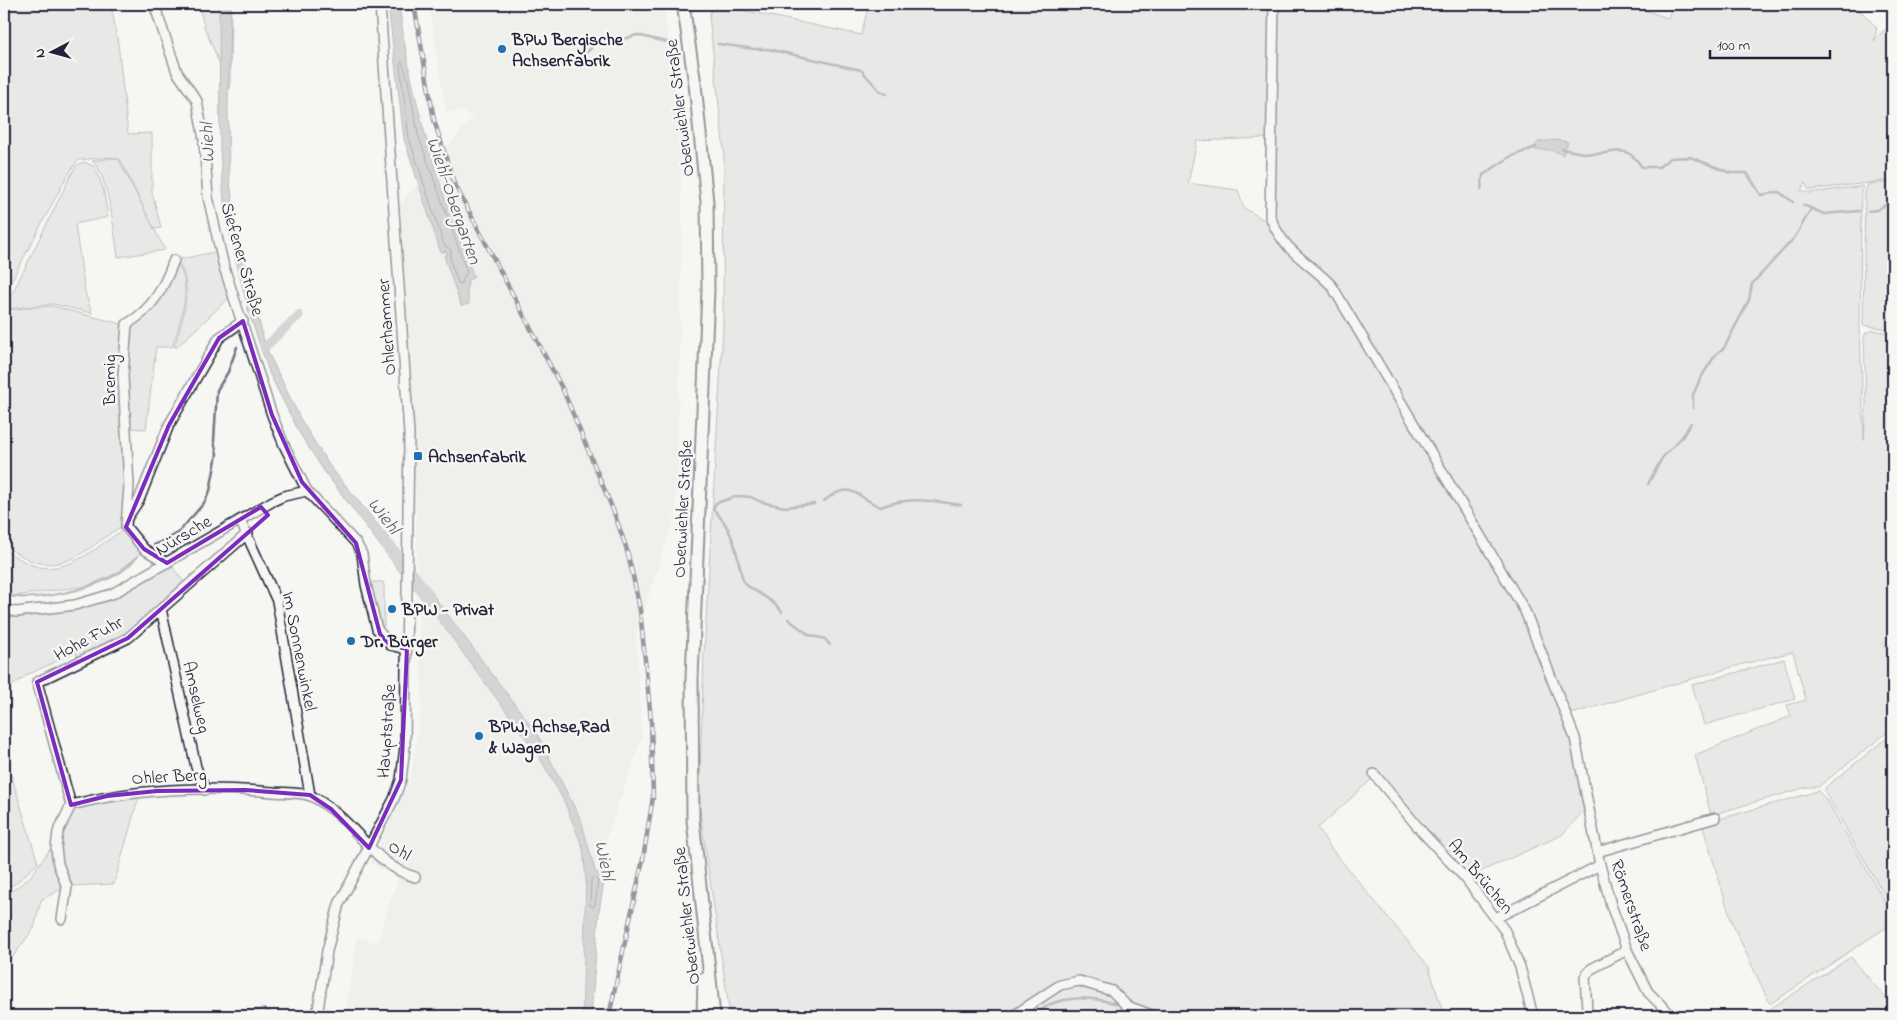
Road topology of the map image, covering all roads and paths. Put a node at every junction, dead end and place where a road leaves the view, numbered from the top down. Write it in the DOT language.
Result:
graph roads {
  1 [pos="154,4"];
  2 [pos="380,4"];
  3 [pos="683,4"];
  4 [pos="1274,4"];
  5 [pos="174,260"];
  6 [pos="243,320"];
  7 [pos="307,491"];
  8 [pos="126,519"];
  9 [pos="240,520"];
  10 [pos="248,534"];
  11 [pos="168,563"];
  12 [pos="4,609"];
  13 [pos="161,609"];
  14 [pos="407,649"];
  15 [pos="1374,774"];
  16 [pos="205,790"];
  17 [pos="310,795"];
  18 [pos="71,805"];
  19 [pos="1715,818"];
  20 [pos="369,848"];
  21 [pos="1597,852"];
  22 [pos="1600,865"];
  23 [pos="415,876"];
  24 [pos="1496,918"];
  25 [pos="62,919"];
  26 [pos="704,924"];
  27 [pos="1627,950"];
  28 [pos="712,990"];
  29 [pos="317,1016"];
  30 [pos="703,1016"];
  31 [pos="714,1016"];
  32 [pos="722,1016"];
  33 [pos="1013,1016"];
  34 [pos="1154,1016"];
  35 [pos="1533,1016"];
  36 [pos="1584,1016"];
  37 [pos="1672,1016"];
  1 -- 6 [label="street, Siefener Straße"];
  2 -- 14 [label="street, Ohlerhammer"];
  3 -- 26 [label="main road, Oberwiehler Straße"];
  4 -- 21 [label="street, Römerstraße"];
  5 -- 8 [label="street, Bremig"];
  6 -- 7 [label="street, Siefener Straße"];
  6 -- 8 [label="street"];
  7 -- 9 [label="street, Nürsche"];
  7 -- 14 [label="street"];
  8 -- 11 [label="street"];
  9 -- 10 [label="street, Im Sonnenwinkel"];
  9 -- 11 [label="street, Nürsche"];
  10 -- 13 [label="street, Hohe Fuhr"];
  10 -- 17 [label="street, Im Sonnenwinkel"];
  11 -- 12 [label="street, Nürsche"];
  13 -- 16 [label="street, Amselweg"];
  13 -- 18 [label="street, Hohe Fuhr"];
  14 -- 20 [label="street, Hauptstraße"];
  15 -- 24 [label="street, Am Brüchen"];
  16 -- 17 [label="street, Ohler Berg"];
  16 -- 18 [label="street, Ohler Berg"];
  17 -- 20 [label="street, Ohler Berg"];
  18 -- 25 [label="street"];
  19 -- 21 [label="street, Römerstraße"];
  20 -- 23 [label="street, Ohl"];
  20 -- 29 [label="street, Hauptstraße"];
  21 -- 22 [label="street, Römerstraße"];
  22 -- 24 [label="street"];
  22 -- 27 [label="street, Römerstraße"];
  24 -- 35 [label="street, Am Brüchen"];
  26 -- 28 [label="main road, Oberwiehler Straße"];
  26 -- 30 [label="main road"];
  27 -- 36 [label="street"];
  27 -- 37 [label="street, Römerstraße"];
  28 -- 31 [label="main road, Oberwiehler Straße"];
  28 -- 32 [label="main road"];
  33 -- 34 [label="street"];
}
